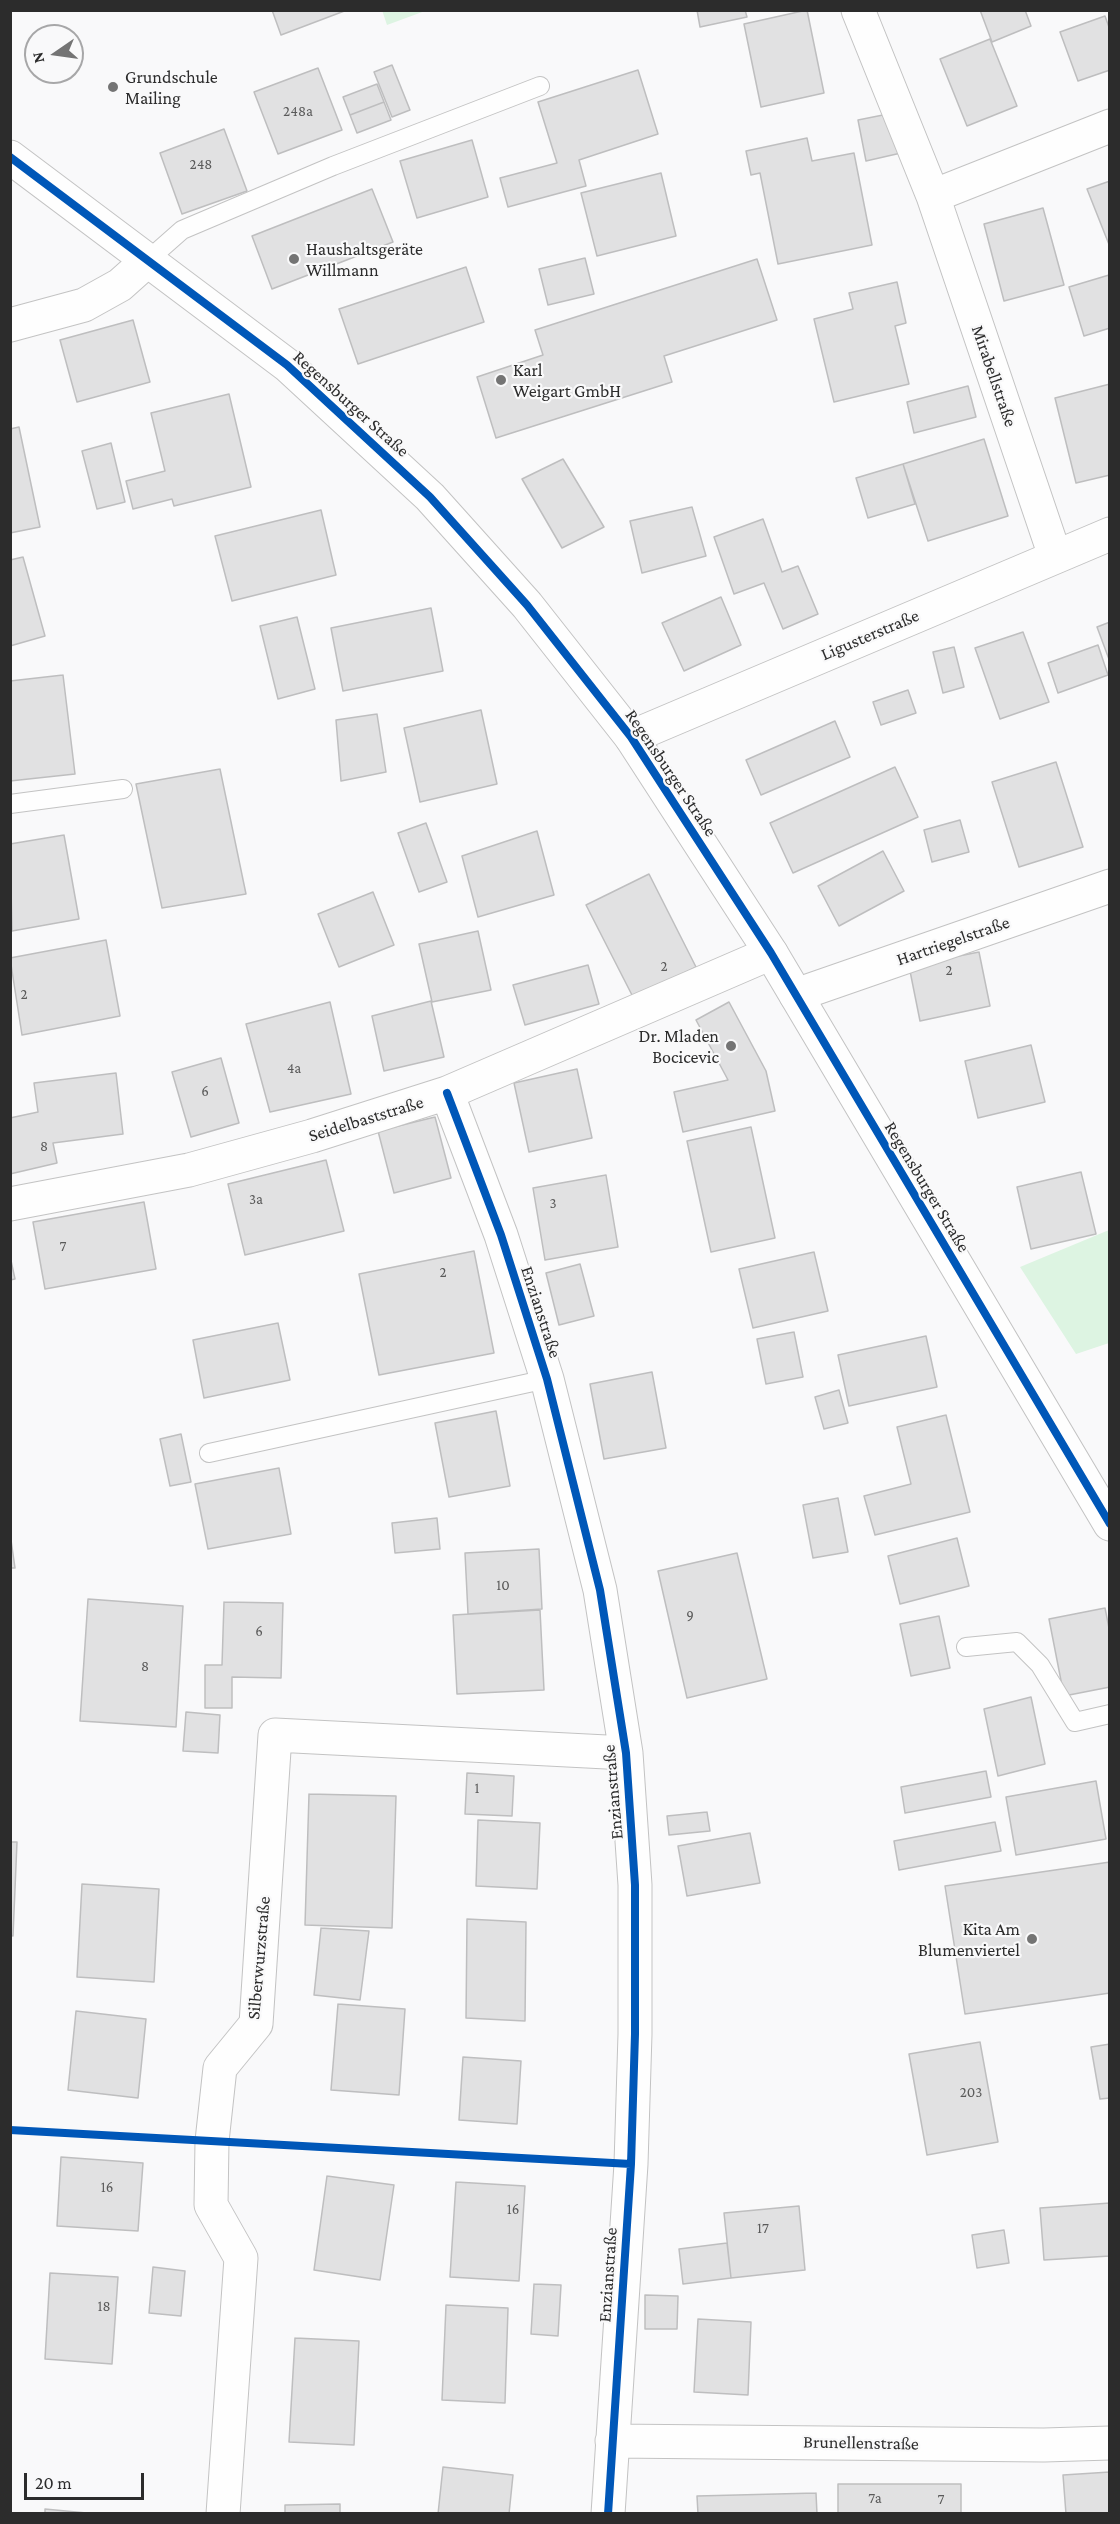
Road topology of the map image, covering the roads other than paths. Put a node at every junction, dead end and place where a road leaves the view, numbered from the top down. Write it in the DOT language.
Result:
graph roads {
  1 [pos="858,10"];
  2 [pos="540,86"];
  3 [pos="1110,126"];
  4 [pos="10,157"];
  5 [pos="933,196"];
  6 [pos="148,260"];
  7 [pos="10,325"];
  8 [pos="1110,534"];
  9 [pos="1055,556"];
  10 [pos="631,736"];
  11 [pos="123,789"];
  12 [pos="10,804"];
  13 [pos="1110,886"];
  14 [pos="771,953"];
  15 [pos="796,995"];
  16 [pos="447,1093"];
  17 [pos="10,1204"];
  18 [pos="547,1379"];
  19 [pos="209,1453"];
  20 [pos="1110,1524"];
  21 [pos="966,1647"];
  22 [pos="1110,1714"];
  23 [pos="626,1753"];
  24 [pos="612,2441"];
  25 [pos="1110,2443"];
  26 [pos="223,2514"];
  27 [pos="608,2514"];
  1 -- 5 [label="street, Mirabellstraße"];
  2 -- 6 [label="lane"];
  3 -- 5 [label="street"];
  4 -- 6 [label="street, Regensburger Straße"];
  5 -- 9 [label="street, Mirabellstraße"];
  6 -- 7 [label="street"];
  6 -- 10 [label="street, Regensburger Straße"];
  8 -- 9 [label="street, Ligusterstraße"];
  9 -- 10 [label="street, Ligusterstraße"];
  10 -- 14 [label="street, Regensburger Straße"];
  11 -- 12 [label="lane"];
  13 -- 15 [label="street, Hartriegelstraße"];
  14 -- 15 [label="street, Regensburger Straße"];
  14 -- 16 [label="street, Seidelbaststraße"];
  15 -- 20 [label="street, Regensburger Straße"];
  16 -- 17 [label="street, Seidelbaststraße"];
  16 -- 18 [label="street, Enzianstraße"];
  18 -- 19 [label="lane, Enzianstraße"];
  18 -- 23 [label="street, Enzianstraße"];
  21 -- 22 [label="lane"];
  23 -- 24 [label="street, Enzianstraße"];
  23 -- 26 [label="street, Silberwurzstraße"];
  24 -- 25 [label="street, Brunellenstraße"];
  24 -- 27 [label="street, Enzianstraße"];
}
